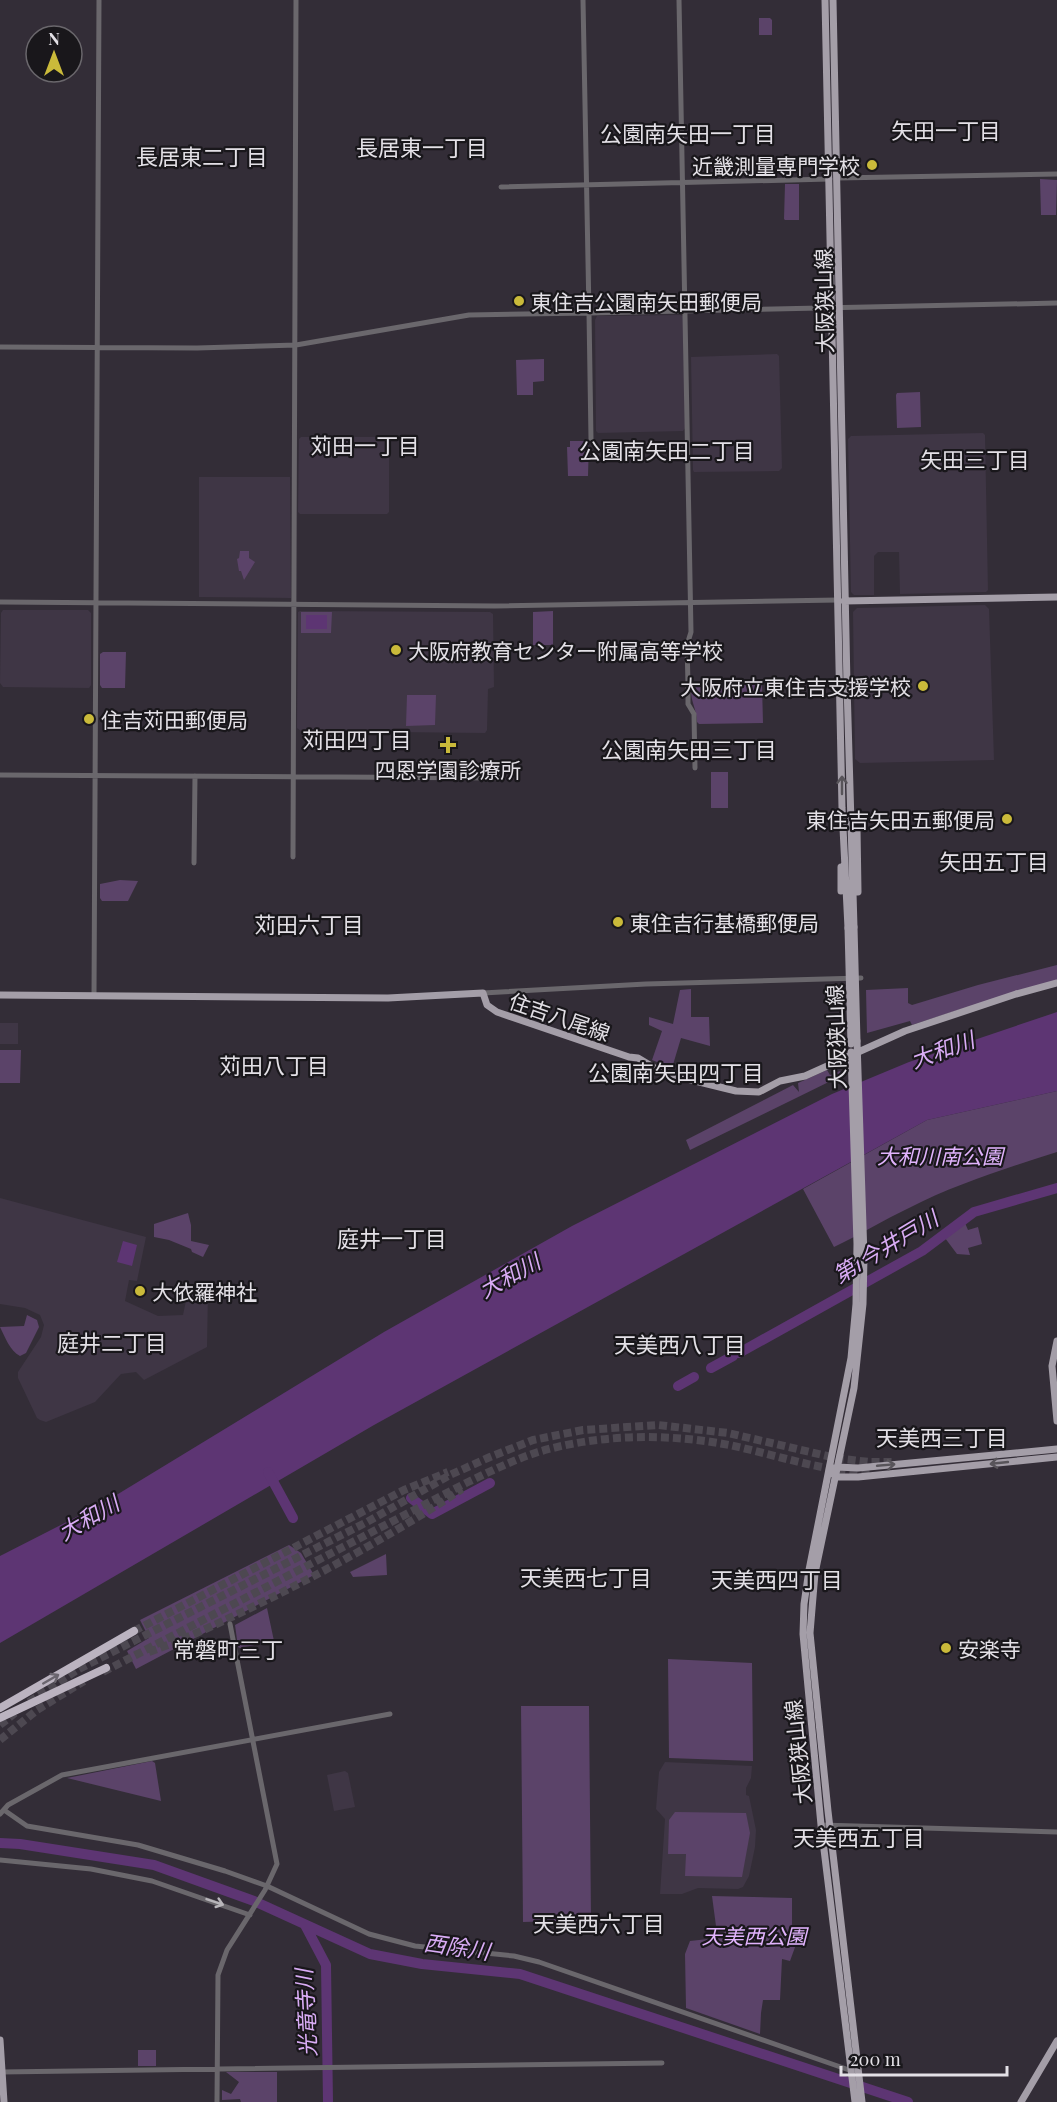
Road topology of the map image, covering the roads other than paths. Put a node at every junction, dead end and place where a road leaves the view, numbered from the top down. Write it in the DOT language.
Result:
graph roads {
  1 [pos="99,0"];
  2 [pos="296,0"];
  3 [pos="583,0"];
  4 [pos="679,0"];
  5 [pos="825,0"];
  6 [pos="833,0"];
  7 [pos="1057,174"];
  8 [pos="834,179"];
  9 [pos="683,183"];
  10 [pos="587,185"];
  11 [pos="501,187"];
  12 [pos="1057,303"];
  13 [pos="836,307"];
  14 [pos="686,310"];
  15 [pos="589,313"];
  16 [pos="296,345"];
  17 [pos="0,347"];
  18 [pos="97,348"];
  19 [pos="591,439"];
  20 [pos="1057,597"];
  21 [pos="842,600"];
  22 [pos="0,602"];
  23 [pos="690,602"];
  24 [pos="97,603"];
  25 [pos="294,604"];
  26 [pos="695,768"];
  27 [pos="0,775"];
  28 [pos="95,776"];
  29 [pos="195,776"];
  30 [pos="293,777"];
  31 [pos="502,778"];
  32 [pos="842,808"];
  33 [pos="852,808"];
  34 [pos="293,857"];
  35 [pos="195,863"];
  36 [pos="841,891"];
  37 [pos="858,892"];
  38 [pos="851,927"];
  39 [pos="861,978"];
  40 [pos="1057,983"];
  41 [pos="483,993"];
  42 [pos="0,995"];
  43 [pos="94,996"];
  44 [pos="855,1055"];
  45 [pos="860,1304"];
  46 [pos="1057,1341"];
  47 [pos="1057,1421"];
  48 [pos="1057,1449"];
  49 [pos="1057,1457"];
  50 [pos="837,1467"];
  51 [pos="829,1471"];
  52 [pos="836,1477"];
  53 [pos="230,1624"];
  54 [pos="134,1631"];
  55 [pos="106,1668"];
  56 [pos="0,1708"];
  57 [pos="390,1714"];
  58 [pos="0,1718"];
  59 [pos="252,1740"];
  60 [pos="2,1812"];
  61 [pos="825,1825"];
  62 [pos="1057,1832"];
  63 [pos="0,1860"];
  64 [pos="266,1888"];
  65 [pos="251,1913"];
  66 [pos="0,2040"];
  67 [pos="1057,2042"];
  68 [pos="662,2063"];
  69 [pos="217,2070"];
  70 [pos="1,2072"];
  71 [pos="855,2074"];
  72 [pos="857,2101"];
  73 [pos="4,2102"];
  74 [pos="217,2102"];
  75 [pos="1021,2102"];
  1 -- 18 [label="street"];
  2 -- 16 [label="street"];
  3 -- 10 [label="street"];
  4 -- 9 [label="street"];
  5 -- 8 [label="main road, 大阪狭山線"];
  6 -- 8 [label="main road, 大阪狭山線"];
  7 -- 8 [label="street"];
  8 -- 9 [label="street"];
  8 -- 13 [label="main road, 大阪狭山線"];
  9 -- 10 [label="street"];
  9 -- 14 [label="street"];
  10 -- 11 [label="street"];
  10 -- 15 [label="street"];
  12 -- 13 [label="street"];
  13 -- 14 [label="street"];
  13 -- 21 [label="main road, 大阪狭山線"];
  14 -- 15 [label="street"];
  14 -- 23 [label="street"];
  15 -- 16 [label="street"];
  15 -- 19 [label="street"];
  16 -- 18 [label="street"];
  16 -- 25 [label="street"];
  17 -- 18 [label="street"];
  18 -- 24 [label="street"];
  20 -- 21 [label="main road"];
  21 -- 23 [label="street"];
  32 -- 21 [label="main road, 大阪狭山線, one-way"];
  21 -- 33 [label="main road, 大阪狭山線"];
  22 -- 24 [label="street"];
  23 -- 25 [label="street"];
  23 -- 26 [label="street"];
  24 -- 25 [label="street"];
  24 -- 28 [label="street"];
  25 -- 30 [label="street"];
  27 -- 28 [label="street"];
  28 -- 29 [label="street"];
  28 -- 43 [label="street"];
  29 -- 30 [label="street"];
  29 -- 35 [label="street"];
  30 -- 31 [label="street"];
  30 -- 34 [label="street"];
  32 -- 36 [label="main road"];
  32 -- 38 [label="main road, 大阪狭山線"];
  33 -- 37 [label="main road"];
  33 -- 38 [label="main road, 大阪狭山線"];
  38 -- 44 [label="main road, 大阪狭山線, bridge"];
  39 -- 41 [label="street"];
  40 -- 44 [label="main road, 住吉八尾線"];
  41 -- 43 [label="main road, 住吉八尾線"];
  41 -- 44 [label="main road, 住吉八尾線"];
  42 -- 43 [label="main road, 住吉八尾線"];
  44 -- 45 [label="main road, 大阪狭山線"];
  45 -- 50 [label="main road, 大阪狭山線"];
  45 -- 51 [label="main road, 大阪狭山線"];
  46 -- 47 [label="main road"];
  50 -- 48 [label="main road, one-way"];
  49 -- 52 [label="main road, one-way"];
  50 -- 51 [label="main road"];
  50 -- 52 [label="main road, 大阪狭山線"];
  51 -- 52 [label="main road"];
  51 -- 61 [label="main road, 大阪狭山線"];
  52 -- 61 [label="main road, 大阪狭山線"];
  53 -- 59 [label="street"];
  56 -- 54 [label="highway, one-way"];
  55 -- 58 [label="highway"];
  57 -- 59 [label="street"];
  59 -- 60 [label="street"];
  59 -- 64 [label="street"];
  60 -- 64 [label="street"];
  61 -- 62 [label="street"];
  61 -- 71 [label="main road, 大阪狭山線"];
  63 -- 65 [label="street, one-way"];
  64 -- 65 [label="street"];
  64 -- 71 [label="street"];
  65 -- 69 [label="street"];
  66 -- 70 [label="main road"];
  67 -- 75 [label="main road"];
  68 -- 69 [label="street"];
  69 -- 70 [label="street"];
  69 -- 74 [label="street"];
  70 -- 73 [label="main road"];
  71 -- 72 [label="main road, 大阪狭山線"];
}
